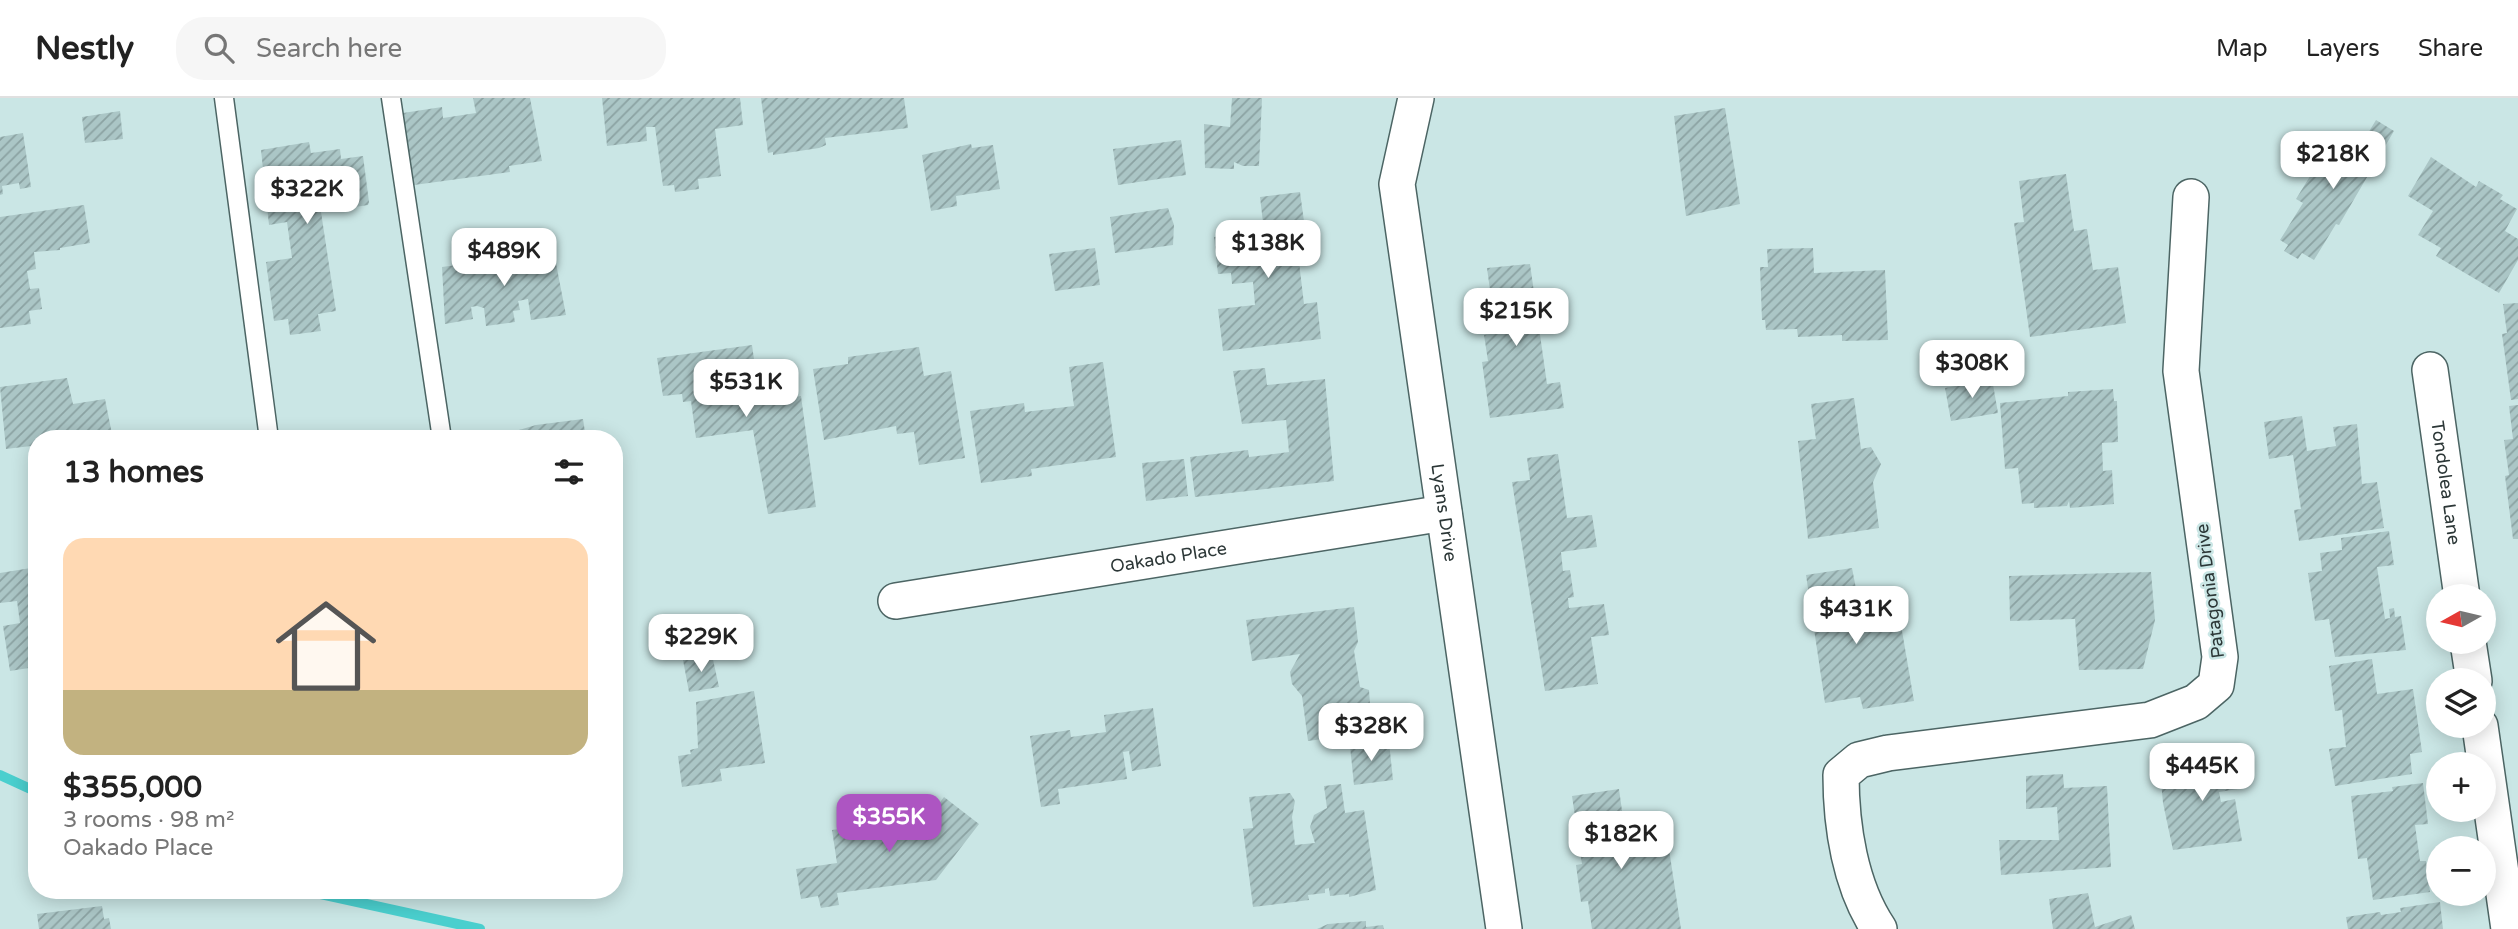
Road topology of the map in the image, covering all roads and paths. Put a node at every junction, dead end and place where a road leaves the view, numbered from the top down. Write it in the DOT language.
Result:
graph roads {
  1 [pos="224,98"];
  2 [pos="391,98"];
  3 [pos="1416,98"];
  4 [pos="2191,197"];
  5 [pos="2430,370"];
  6 [pos="268,430"];
  7 [pos="441,430"];
  8 [pos="1444,513"];
  9 [pos="2460,584"];
  10 [pos="896,601"];
  11 [pos="2482,738"];
  12 [pos="1504,929"];
  13 [pos="1879,929"];
  14 [pos="2509,929"];
  1 -- 6 [label="lane"];
  2 -- 7 [label="lane"];
  3 -- 8 [label="street, Lyans Drive"];
  4 -- 13 [label="street, Patagonia Drive"];
  5 -- 9 [label="street, Tondolea Lane"];
  8 -- 10 [label="street, Oakado Place"];
  8 -- 12 [label="street, Lyans Drive"];
  11 -- 14 [label="street"];
}
